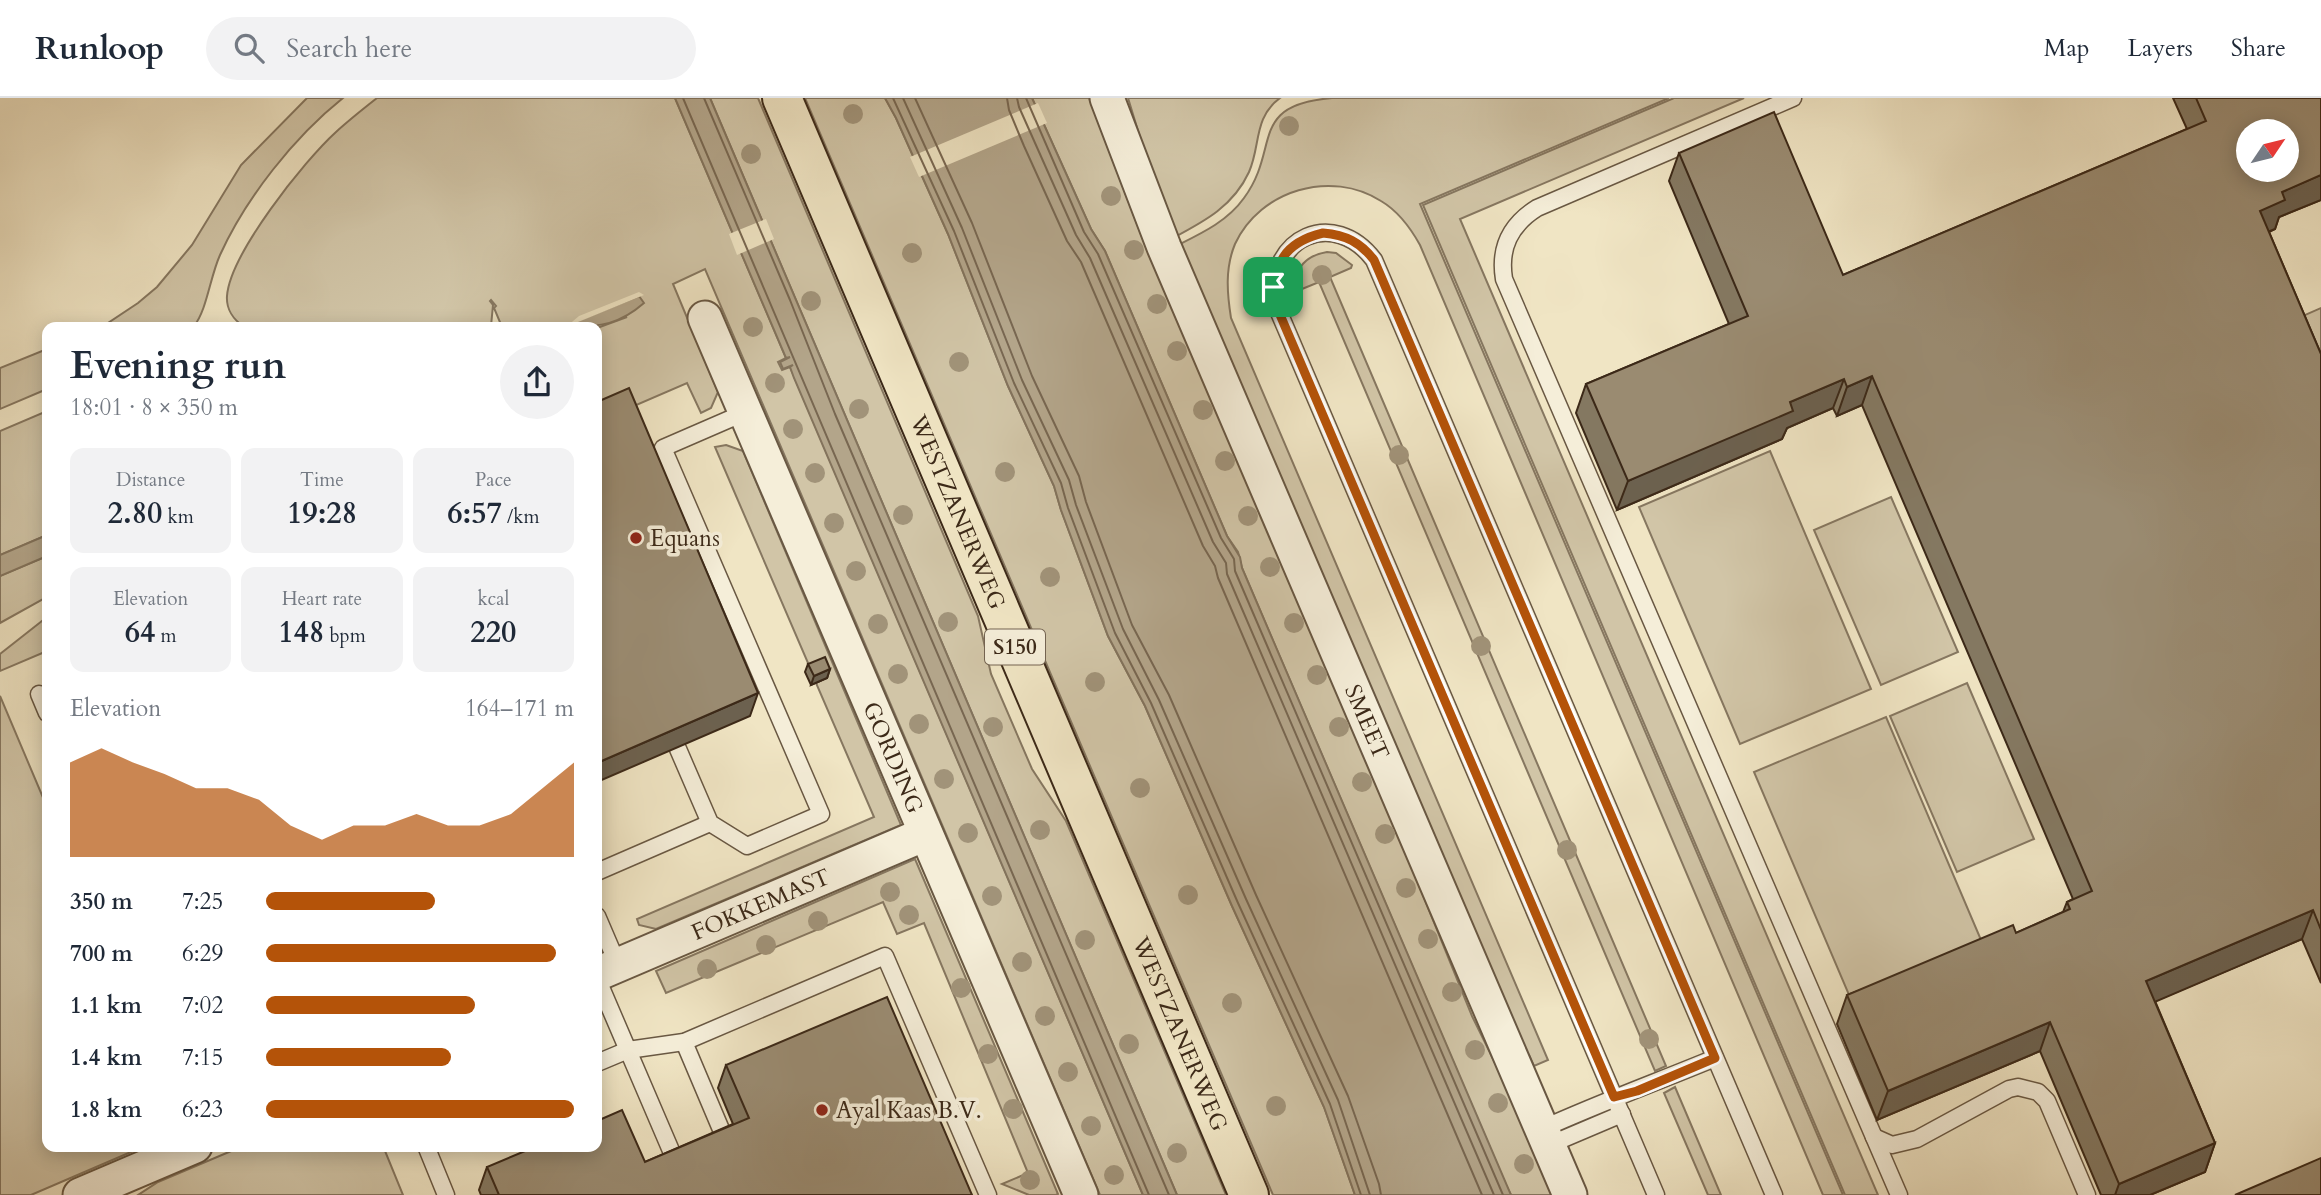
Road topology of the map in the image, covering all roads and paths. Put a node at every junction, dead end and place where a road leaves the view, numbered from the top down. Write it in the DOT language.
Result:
graph roads {
  1 [pos="782,98"];
  2 [pos="1107,98"];
  3 [pos="1793,98"];
  4 [pos="705,318"];
  5 [pos="746,412"];
  6 [pos="39,694"];
  7 [pos="42,701"];
  8 [pos="678,749"];
  9 [pos="710,823"];
  10 [pos="925,834"];
  11 [pos="602,870"];
  12 [pos="604,972"];
  13 [pos="684,1042"];
  14 [pos="628,1050"];
  15 [pos="1715,1058"];
  16 [pos="602,1061"];
  17 [pos="1614,1097"];
  18 [pos="1622,1114"];
  19 [pos="1546,1137"];
  20 [pos="1874,1137"];
  21 [pos="728,1146"];
  22 [pos="181,1152"];
  23 [pos="428,1152"];
  24 [pos="678,1167"];
  25 [pos="80,1195"];
  26 [pos="446,1195"];
  27 [pos="988,1195"];
  28 [pos="1080,1195"];
  29 [pos="1249,1195"];
  30 [pos="1570,1195"];
  31 [pos="1656,1195"];
  32 [pos="1774,1195"];
  33 [pos="1899,1195"];
  34 [pos="2087,1195"];
  1 -- 29 [label="main road, WESTZANERWEG / S150"];
  2 -- 19 [label="street, SMEET"];
  3 -- 20 [label="lane"];
  4 -- 5 [label="street, GORDING"];
  5 -- 9 [label="lane"];
  5 -- 10 [label="street, GORDING"];
  6 -- 7 [label="lane"];
  8 -- 9 [label="lane"];
  9 -- 11 [label="lane"];
  10 -- 12 [label="street, FOKKEMAST"];
  10 -- 28 [label="street, GORDING"];
  12 -- 14 [label="lane"];
  13 -- 14 [label="lane"];
  13 -- 21 [label="lane"];
  13 -- 27 [label="lane"];
  14 -- 16 [label="lane"];
  14 -- 24 [label="lane"];
  15 -- 17 [label="lane"];
  15 -- 17 [label="lane"];
  15 -- 32 [label="lane"];
  17 -- 18 [label="lane"];
  17 -- 19 [label="lane"];
  18 -- 19 [label="lane"];
  18 -- 31 [label="lane"];
  19 -- 30 [label="street, SMEET"];
  20 -- 33 [label="lane"];
  20 -- 34 [label="lane"];
  22 -- 25 [label="street"];
  23 -- 26 [label="lane"];
}
